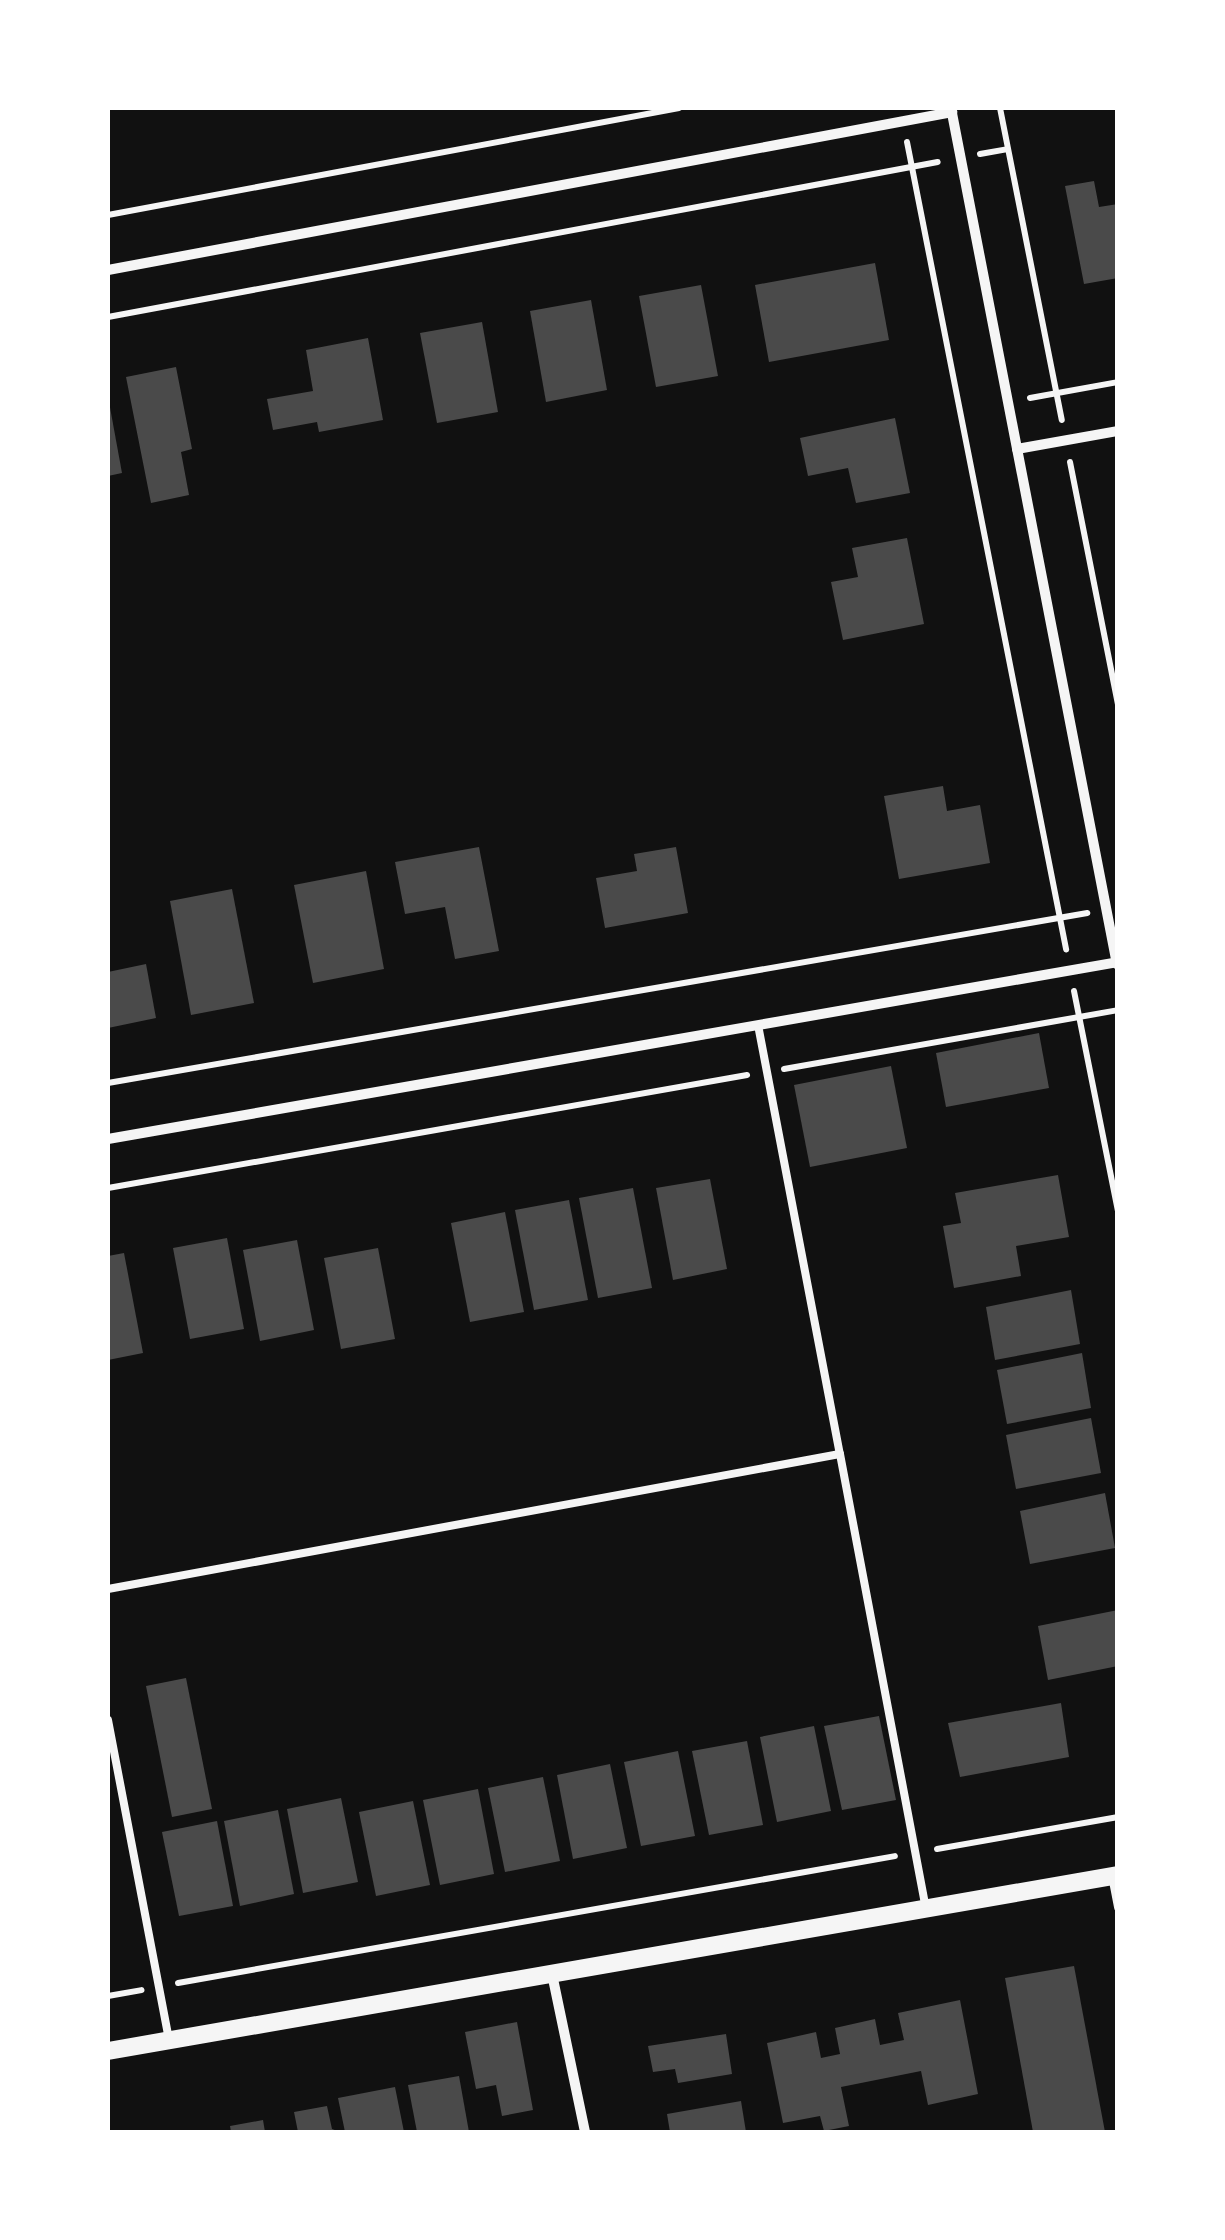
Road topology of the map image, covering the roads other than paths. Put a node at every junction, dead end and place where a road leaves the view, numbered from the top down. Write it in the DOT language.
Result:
graph roads {
  1 [pos="951,110"];
  2 [pos="108,270"];
  3 [pos="1118,431"];
  4 [pos="1017,449"];
  5 [pos="1117,963"];
  6 [pos="758,1025"];
  7 [pos="108,1139"];
  8 [pos="840,1454"];
  9 [pos="108,1589"];
  10 [pos="108,1720"];
  11 [pos="1114,1876"];
  12 [pos="1118,1907"];
  13 [pos="926,1909"];
  14 [pos="552,1974"];
  15 [pos="170,2040"];
  16 [pos="108,2051"];
  17 [pos="585,2132"];
  1 -- 2 [label="street"];
  1 -- 4 [label="street"];
  3 -- 4 [label="street"];
  4 -- 5 [label="street"];
  5 -- 6 [label="street"];
  6 -- 7 [label="street"];
  6 -- 8 [label="lane"];
  8 -- 9 [label="lane"];
  8 -- 13 [label="lane"];
  10 -- 15 [label="lane"];
  11 -- 12 [label="lane"];
  11 -- 13 [label="street"];
  13 -- 14 [label="street"];
  14 -- 15 [label="street"];
  14 -- 17 [label="street"];
  15 -- 16 [label="street"];
}
